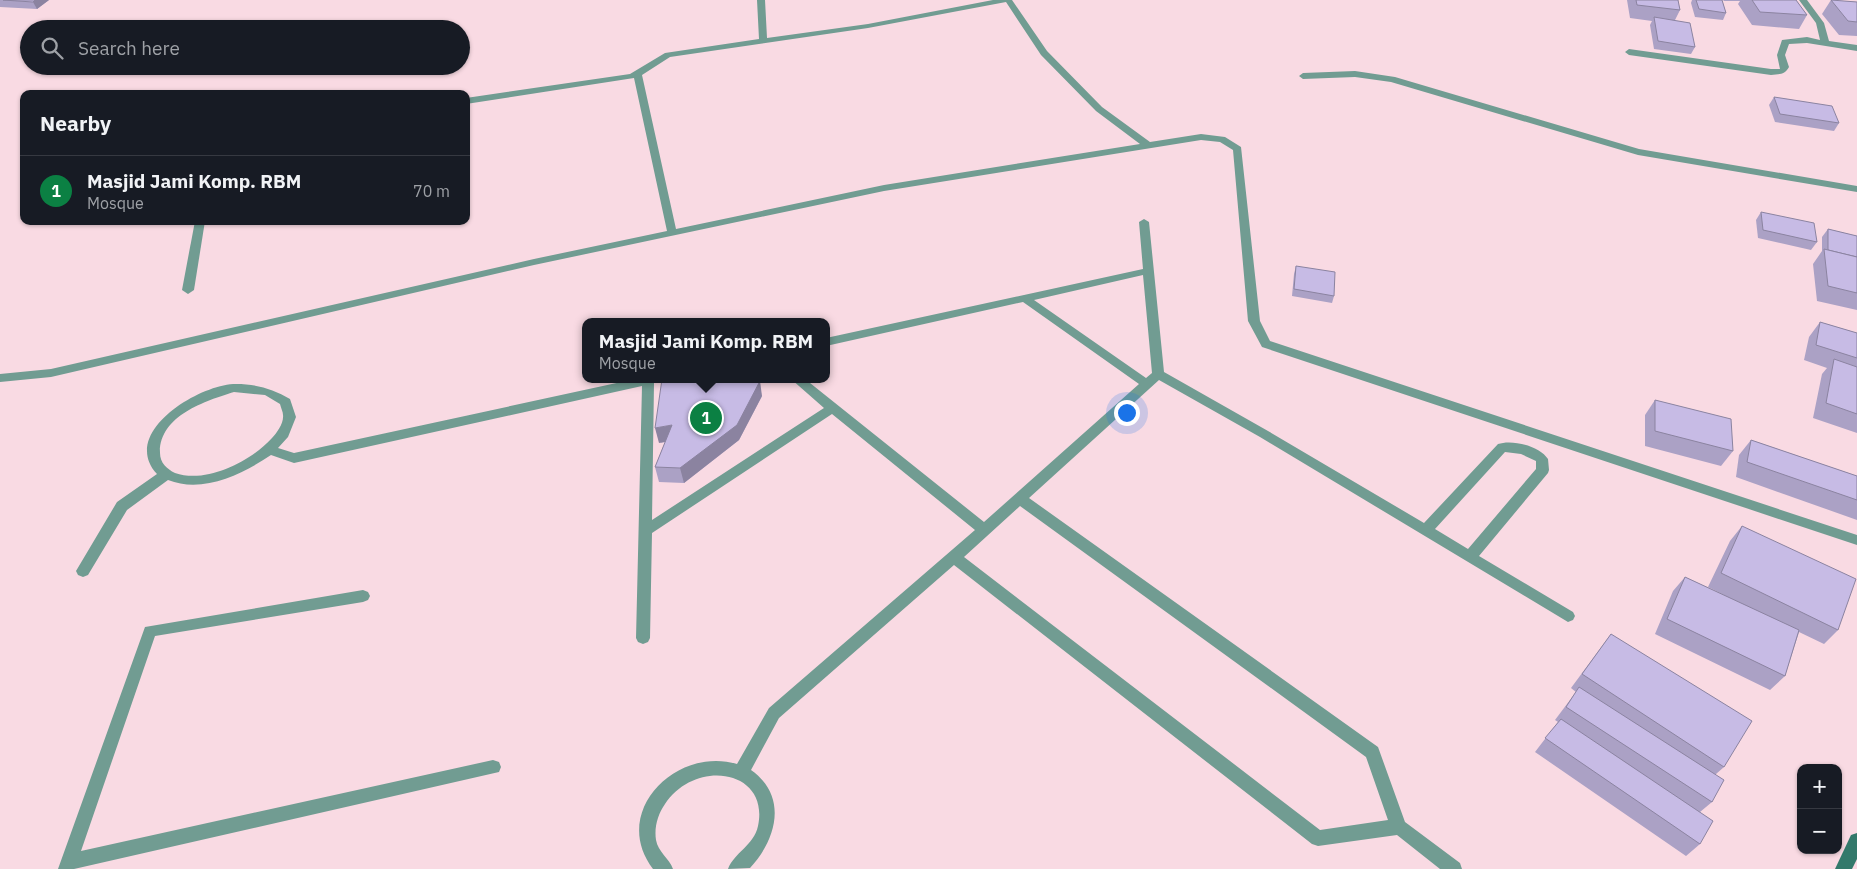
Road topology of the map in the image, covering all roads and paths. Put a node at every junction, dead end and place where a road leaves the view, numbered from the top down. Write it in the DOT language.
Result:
graph roads {
  1 [pos="760,0"];
  2 [pos="1007,0"];
  3 [pos="1803,0"];
  4 [pos="763,41"];
  5 [pos="1825,42"];
  6 [pos="1857,48"];
  7 [pos="1629,52"];
  8 [pos="638,75"];
  9 [pos="1303,76"];
  10 [pos="470,100"];
  11 [pos="1147,145"];
  12 [pos="1857,189"];
  13 [pos="1144,222"];
  14 [pos="199,225"];
  15 [pos="672,232"];
  16 [pos="1148,271"];
  17 [pos="188,290"];
  18 [pos="1024,298"];
  19 [pos="830,341"];
  20 [pos="1158,374"];
  21 [pos="0,378"];
  22 [pos="638,383"];
  23 [pos="652,383"];
  24 [pos="802,383"];
  25 [pos="1147,384"];
  26 [pos="833,408"];
  27 [pos="271,450"];
  28 [pos="166,475"];
  29 [pos="1019,498"];
  30 [pos="984,530"];
  31 [pos="645,531"];
  32 [pos="1425,531"];
  33 [pos="1857,540"];
  34 [pos="954,557"];
  35 [pos="1470,557"];
  36 [pos="83,571"];
  37 [pos="363,596"];
  38 [pos="1568,616"];
  39 [pos="643,638"];
  40 [pos="493,767"];
  41 [pos="741,772"];
  42 [pos="1400,827"];
  43 [pos="1857,841"];
  44 [pos="67,866"];
  45 [pos="665,869"];
  46 [pos="736,869"];
  47 [pos="1454,869"];
  48 [pos="1843,869"];
  1 -- 4 [label="street"];
  2 -- 4 [label="street"];
  2 -- 11 [label="street"];
  3 -- 5 [label="street"];
  4 -- 8 [label="street"];
  5 -- 6 [label="street"];
  5 -- 7 [label="street"];
  8 -- 10 [label="street"];
  8 -- 15 [label="street"];
  9 -- 12 [label="street"];
  11 -- 15 [label="street"];
  11 -- 33 [label="street"];
  13 -- 16 [label="street"];
  14 -- 17 [label="street"];
  15 -- 21 [label="street"];
  16 -- 18 [label="street"];
  16 -- 20 [label="street"];
  18 -- 19 [label="street"];
  18 -- 25 [label="street"];
  20 -- 25 [label="street"];
  20 -- 32 [label="street"];
  22 -- 27 [label="street"];
  23 -- 31 [label="street"];
  24 -- 26 [label="street"];
  25 -- 29 [label="street"];
  26 -- 30 [label="street"];
  26 -- 31 [label="street"];
  27 -- 28 [label="street"];
  27 -- 28 [label="street"];
  28 -- 36 [label="street"];
  29 -- 30 [label="street"];
  29 -- 42 [label="street"];
  30 -- 34 [label="street"];
  31 -- 39 [label="street"];
  32 -- 35 [label="street"];
  32 -- 35 [label="street"];
  34 -- 41 [label="street"];
  34 -- 42 [label="street"];
  35 -- 38 [label="street"];
  37 -- 44 [label="street"];
  40 -- 44 [label="street"];
  41 -- 45 [label="street"];
  41 -- 46 [label="street"];
  42 -- 47 [label="street"];
  43 -- 48 [label="main road"];
}
